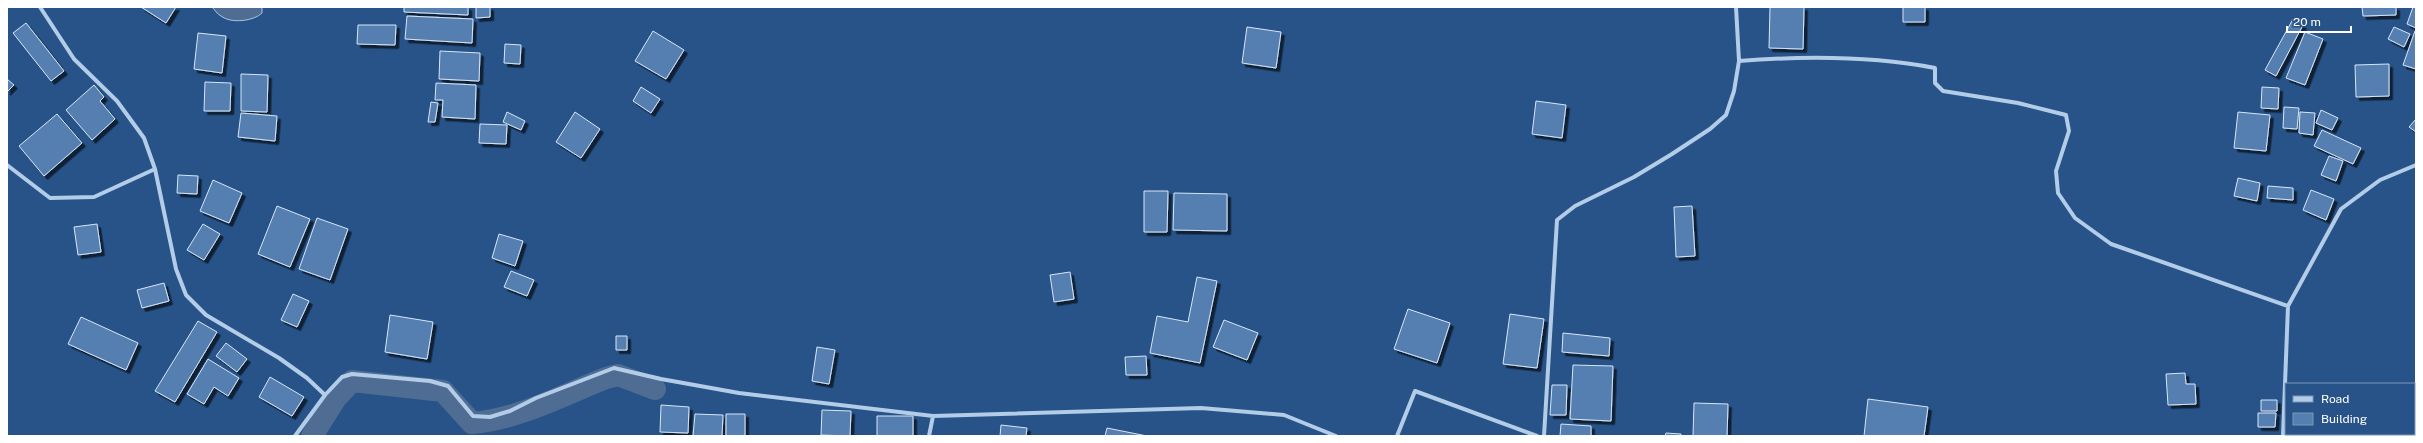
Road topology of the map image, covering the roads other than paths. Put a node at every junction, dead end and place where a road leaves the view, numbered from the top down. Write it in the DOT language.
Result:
graph roads {
  1 [pos="40,7"];
  2 [pos="1736,7"];
  3 [pos="1739,61"];
  4 [pos="7,165"];
  5 [pos="2416,165"];
  6 [pos="155,169"];
  7 [pos="2288,306"];
  8 [pos="2285,383"];
  9 [pos="2285,384"];
  10 [pos="325,395"];
  11 [pos="933,416"];
  12 [pos="295,436"];
  13 [pos="930,436"];
  14 [pos="1336,436"];
  15 [pos="1397,436"];
  16 [pos="1537,436"];
  17 [pos="1544,436"];
  18 [pos="2283,436"];
  1 -- 6 [label="street"];
  2 -- 3 [label="street"];
  3 -- 7 [label="street"];
  3 -- 17 [label="street"];
  4 -- 6 [label="street"];
  5 -- 7 [label="street"];
  6 -- 10 [label="street"];
  7 -- 8 [label="street"];
  9 -- 18 [label="street"];
  10 -- 11 [label="street"];
  10 -- 12 [label="street"];
  11 -- 13 [label="street"];
  11 -- 14 [label="street"];
  15 -- 16 [label="street"];
}
